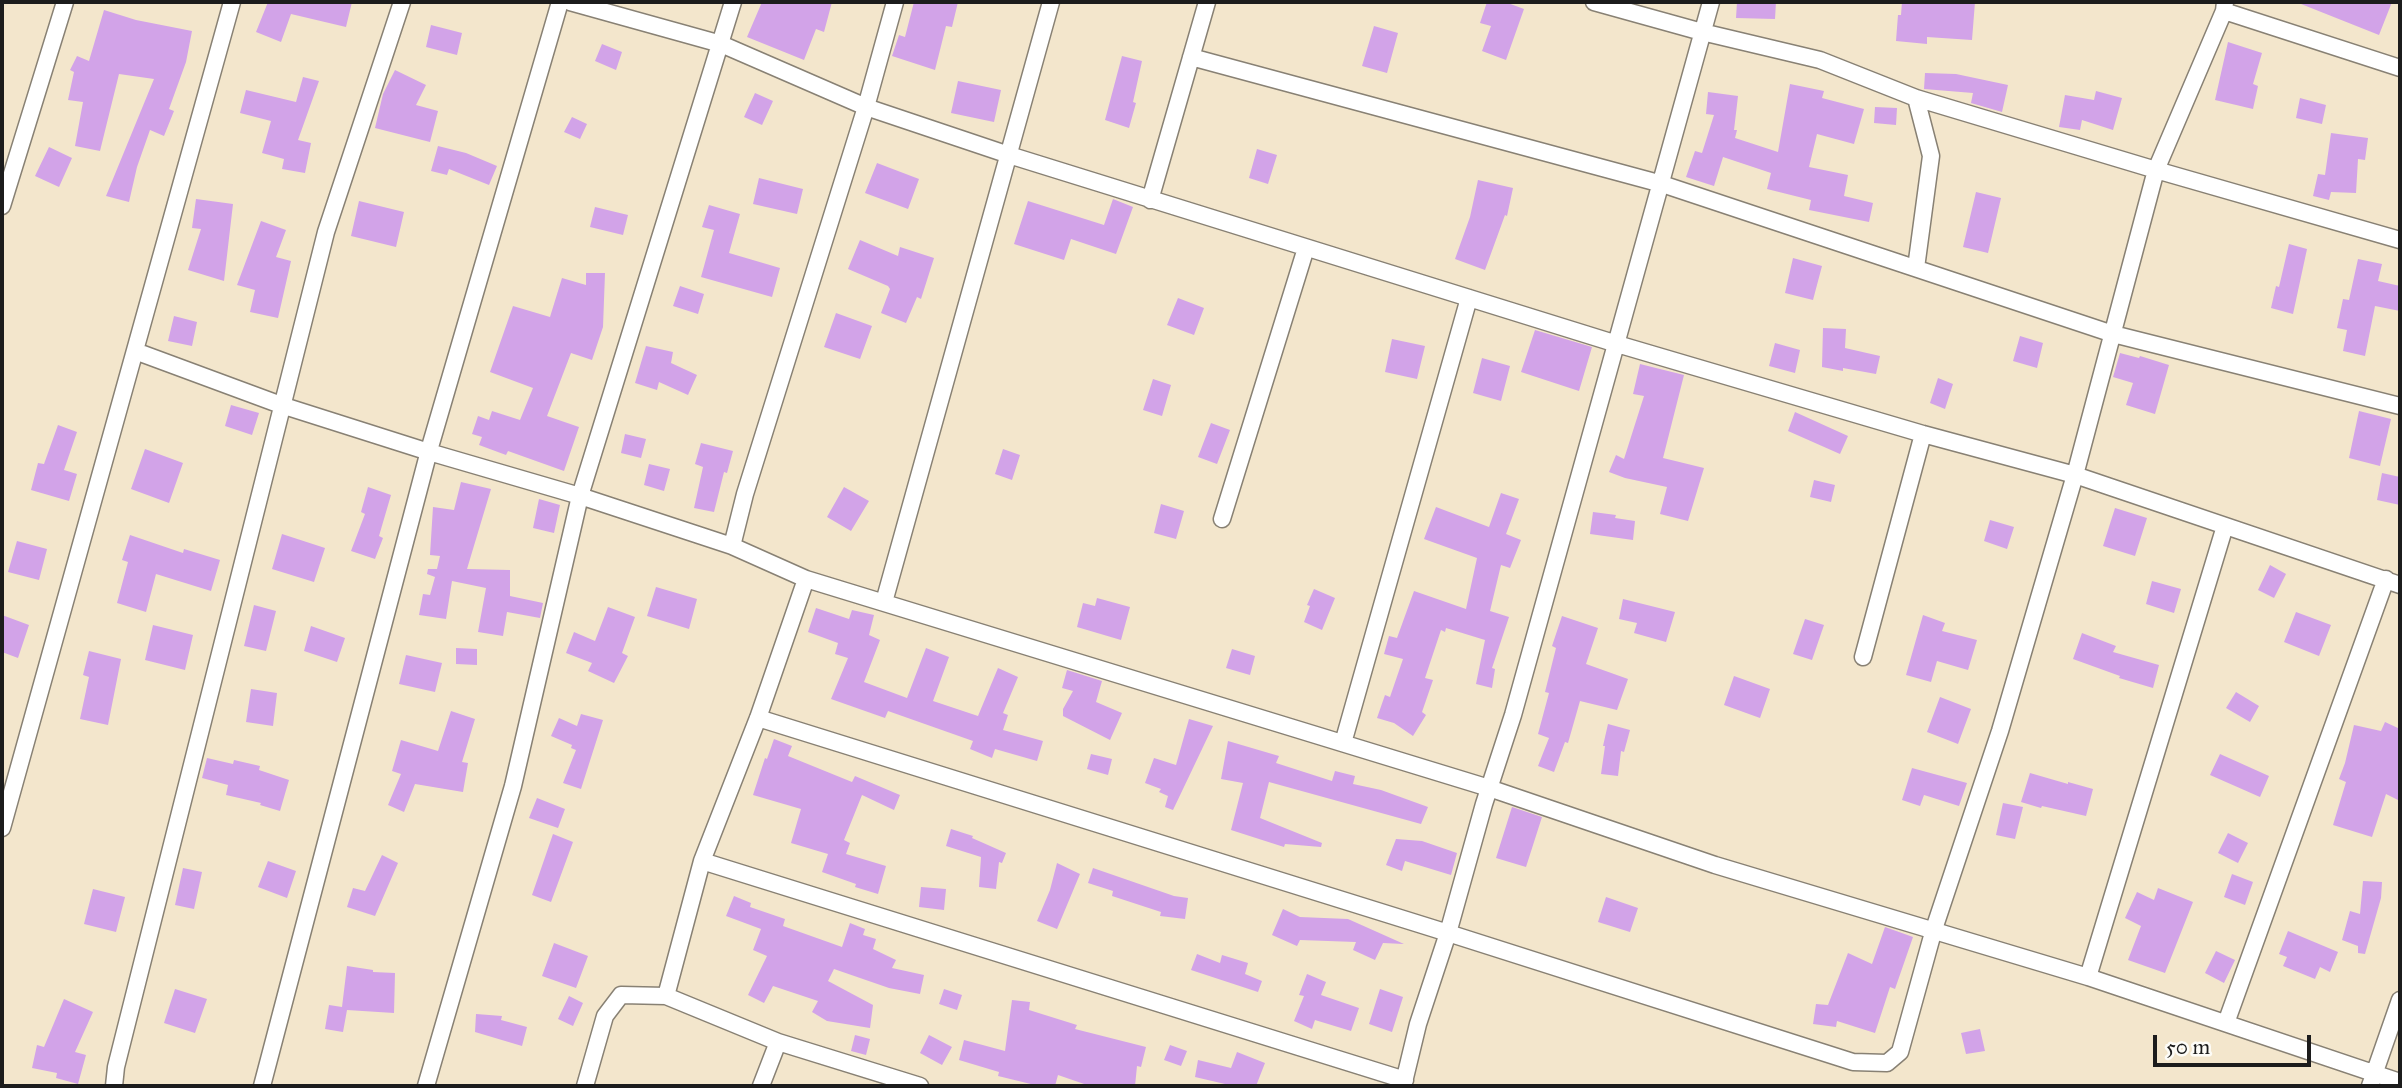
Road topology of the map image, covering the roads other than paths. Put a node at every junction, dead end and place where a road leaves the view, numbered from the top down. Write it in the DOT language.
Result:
graph roads {
  1 [pos="65,2"];
  2 [pos="232,2"];
  3 [pos="402,2"];
  4 [pos="559,2"];
  5 [pos="570,2"];
  6 [pos="733,2"];
  7 [pos="895,2"];
  8 [pos="1051,2"];
  9 [pos="1207,2"];
  10 [pos="1594,2"];
  11 [pos="1711,2"];
  12 [pos="2225,6"];
  13 [pos="1702,32"];
  14 [pos="721,44"];
  15 [pos="1191,57"];
  16 [pos="2400,68"];
  17 [pos="1916,98"];
  18 [pos="866,107"];
  19 [pos="1009,155"];
  20 [pos="2156,170"];
  21 [pos="1662,184"];
  22 [pos="1150,200"];
  23 [pos="2,206"];
  24 [pos="2400,240"];
  25 [pos="1306,248"];
  26 [pos="1916,268"];
  27 [pos="1469,298"];
  28 [pos="2113,334"];
  29 [pos="1617,344"];
  30 [pos="135,351"];
  31 [pos="281,405"];
  32 [pos="2400,406"];
  33 [pos="1923,435"];
  34 [pos="429,452"];
  35 [pos="2075,475"];
  36 [pos="580,496"];
  37 [pos="1222,519"];
  38 [pos="2225,526"];
  39 [pos="732,546"];
  40 [pos="806,579"];
  41 [pos="2393,582"];
  42 [pos="884,603"];
  43 [pos="1863,657"];
  44 [pos="758,718"];
  45 [pos="1343,743"];
  46 [pos="1489,788"];
  47 [pos="2,828"];
  48 [pos="702,861"];
  49 [pos="1934,929"];
  50 [pos="1448,933"];
  51 [pos="2088,977"];
  52 [pos="666,996"];
  53 [pos="2400,1000"];
  54 [pos="2226,1023"];
  55 [pos="778,1042"];
  56 [pos="2372,1079"];
  57 [pos="2400,1082"];
  58 [pos="1404,1083"];
  59 [pos="114,1086"];
  60 [pos="262,1086"];
  61 [pos="426,1086"];
  62 [pos="585,1086"];
  63 [pos="761,1086"];
  64 [pos="919,1086"];
  1 -- 23 [label="street"];
  2 -- 30 [label="street"];
  3 -- 31 [label="street"];
  4 -- 34 [label="street"];
  5 -- 14 [label="street"];
  6 -- 14 [label="street"];
  7 -- 18 [label="street"];
  8 -- 19 [label="street"];
  9 -- 15 [label="street"];
  10 -- 13 [label="street"];
  11 -- 13 [label="street"];
  12 -- 16 [label="street"];
  12 -- 20 [label="street"];
  13 -- 17 [label="street"];
  13 -- 21 [label="street"];
  14 -- 18 [label="street"];
  14 -- 36 [label="street"];
  15 -- 21 [label="street"];
  15 -- 22 [label="street"];
  17 -- 20 [label="street"];
  17 -- 26 [label="street"];
  18 -- 19 [label="street"];
  18 -- 39 [label="street"];
  19 -- 22 [label="street"];
  19 -- 42 [label="street"];
  20 -- 24 [label="street"];
  20 -- 28 [label="street"];
  21 -- 26 [label="street"];
  21 -- 29 [label="street"];
  22 -- 25 [label="street"];
  25 -- 27 [label="street"];
  25 -- 37 [label="street"];
  26 -- 28 [label="street"];
  27 -- 29 [label="street"];
  27 -- 45 [label="street"];
  28 -- 32 [label="street"];
  28 -- 35 [label="street"];
  29 -- 33 [label="street"];
  29 -- 46 [label="street"];
  30 -- 31 [label="street"];
  30 -- 47 [label="street"];
  31 -- 34 [label="street"];
  31 -- 59 [label="street"];
  33 -- 35 [label="street"];
  33 -- 43 [label="street"];
  34 -- 36 [label="street"];
  34 -- 60 [label="street"];
  35 -- 38 [label="street"];
  35 -- 49 [label="street"];
  36 -- 39 [label="street"];
  36 -- 61 [label="street"];
  38 -- 41 [label="street"];
  38 -- 51 [label="street"];
  39 -- 40 [label="street"];
  40 -- 42 [label="street"];
  40 -- 44 [label="street"];
  41 -- 54 [label="street"];
  42 -- 45 [label="street"];
  44 -- 48 [label="street"];
  44 -- 50 [label="street"];
  45 -- 46 [label="street"];
  46 -- 49 [label="street"];
  46 -- 50 [label="street"];
  48 -- 52 [label="street"];
  48 -- 58 [label="street"];
  49 -- 50 [label="street"];
  49 -- 51 [label="street"];
  50 -- 58 [label="street"];
  51 -- 54 [label="street"];
  52 -- 55 [label="street"];
  52 -- 62 [label="street"];
  53 -- 56 [label="street"];
  54 -- 56 [label="street"];
  55 -- 63 [label="street"];
  55 -- 64 [label="street"];
  56 -- 57 [label="street"];
}
